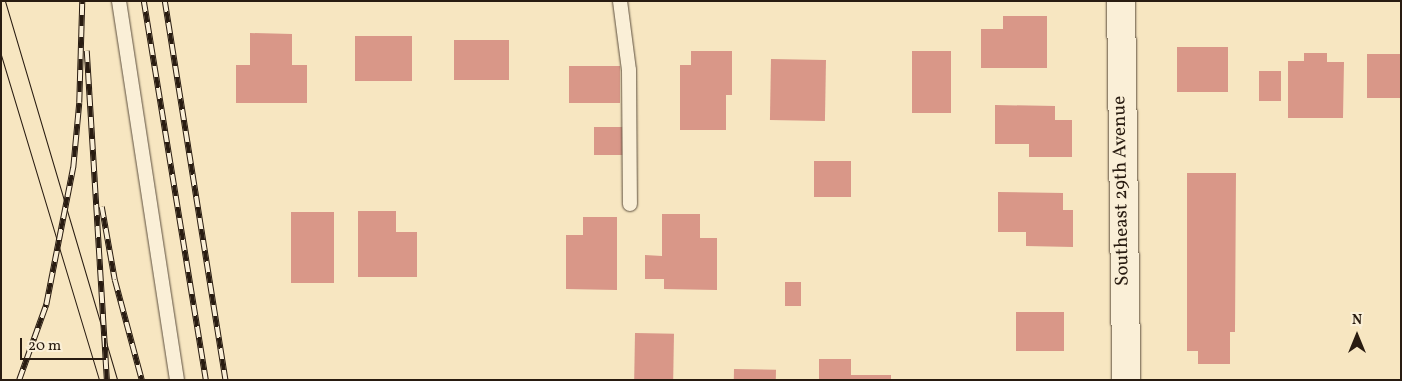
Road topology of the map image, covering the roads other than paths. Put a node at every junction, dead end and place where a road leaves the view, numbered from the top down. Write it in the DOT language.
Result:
graph roads {
  1 [pos="119,1"];
  2 [pos="620,1"];
  3 [pos="1121,1"];
  4 [pos="630,204"];
  5 [pos="177,380"];
  6 [pos="1126,380"];
  1 -- 5 [label="lane"];
  2 -- 4 [label="lane"];
  3 -- 6 [label="street, Southeast 29th Avenue"];
}
